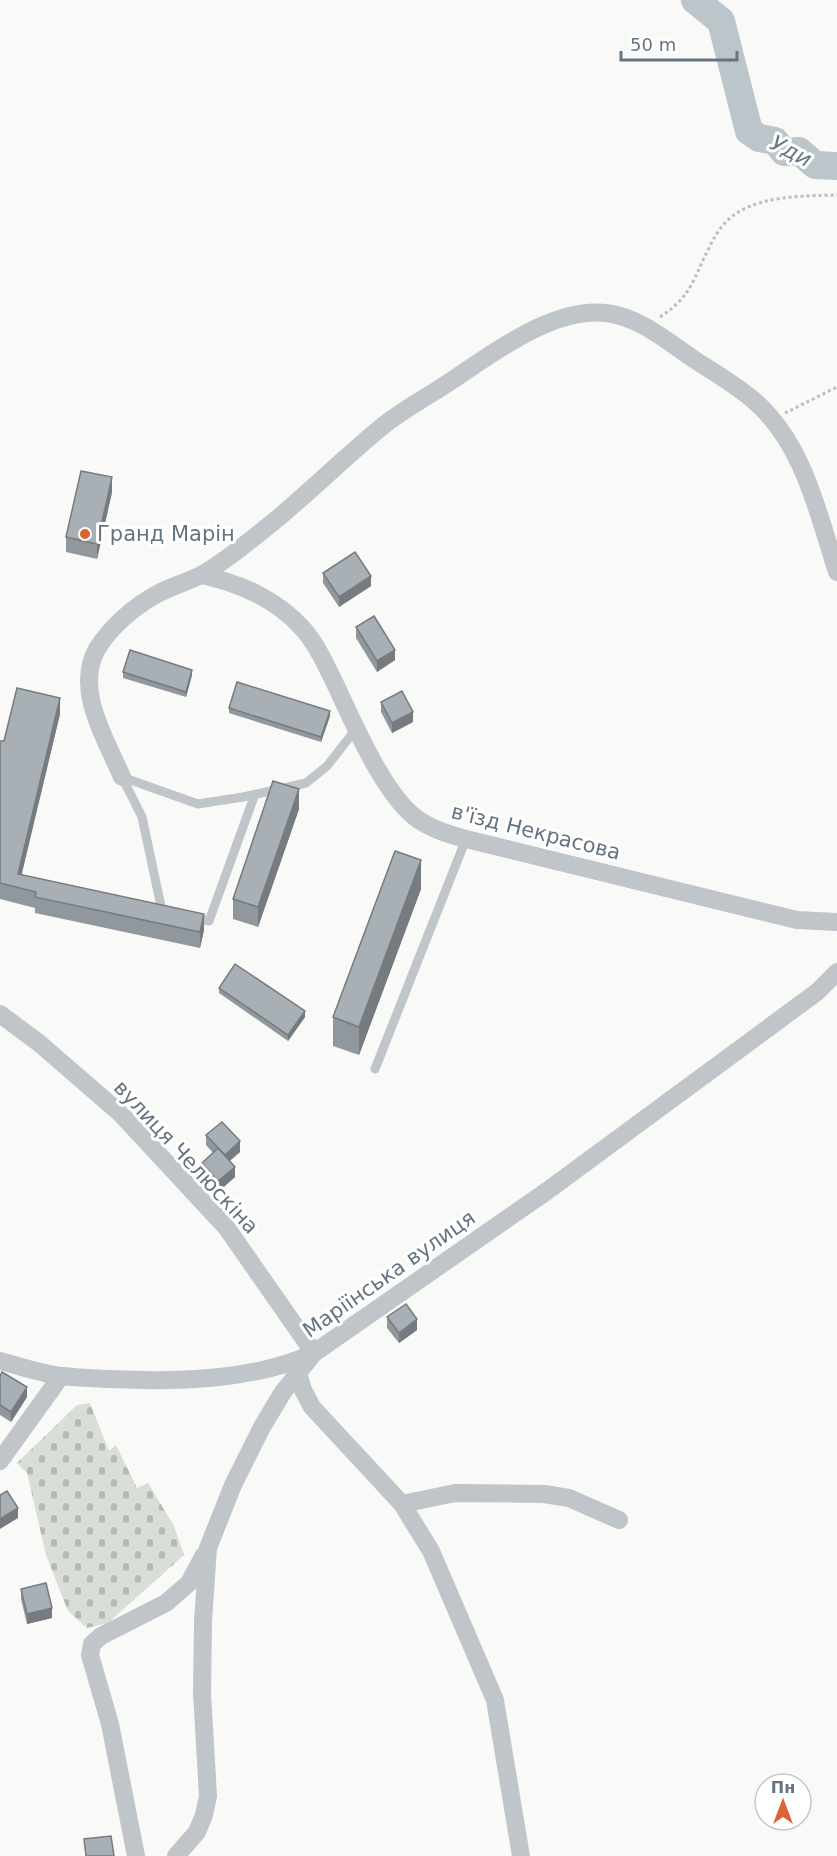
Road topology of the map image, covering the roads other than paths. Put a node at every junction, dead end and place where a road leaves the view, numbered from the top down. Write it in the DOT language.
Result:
graph roads {
  1 [pos="837,572"];
  2 [pos="202,574"];
  3 [pos="356,729"];
  4 [pos="122,777"];
  5 [pos="255,794"];
  6 [pos="466,839"];
  7 [pos="151,908"];
  8 [pos="162,911"];
  9 [pos="174,914"];
  10 [pos="186,916"];
  11 [pos="837,922"];
  12 [pos="837,972"];
  13 [pos="0,1014"];
  14 [pos="375,1070"];
  15 [pos="314,1353"];
  16 [pos="0,1361"];
  17 [pos="298,1373"];
  18 [pos="61,1376"];
  19 [pos="0,1461"];
  20 [pos="402,1504"];
  21 [pos="619,1520"];
  22 [pos="208,1548"];
  23 [pos="136,1856"];
  24 [pos="176,1856"];
  25 [pos="521,1856"];
  1 -- 2 [label="street"];
  2 -- 3 [label="street, в'їзд Некрасова"];
  2 -- 4 [label="street"];
  3 -- 5 [label="lane"];
  3 -- 6 [label="street, в'їзд Некрасова"];
  4 -- 5 [label="lane"];
  4 -- 8 [label="lane"];
  5 -- 10 [label="lane"];
  6 -- 11 [label="street, в'їзд Некрасова"];
  6 -- 14 [label="lane"];
  7 -- 8 [label="lane"];
  8 -- 9 [label="lane"];
  12 -- 15 [label="street, Маріїнська вулиця"];
  13 -- 15 [label="street, вулиця Челюскіна"];
  15 -- 17 [label="street, Маріїнська вулиця"];
  15 -- 18 [label="street"];
  16 -- 18 [label="street"];
  17 -- 20 [label="street"];
  17 -- 22 [label="street, Маріїнська вулиця"];
  18 -- 19 [label="street"];
  20 -- 21 [label="street"];
  20 -- 25 [label="street"];
  22 -- 23 [label="street"];
  22 -- 24 [label="street, Маріїнська вулиця"];
}
